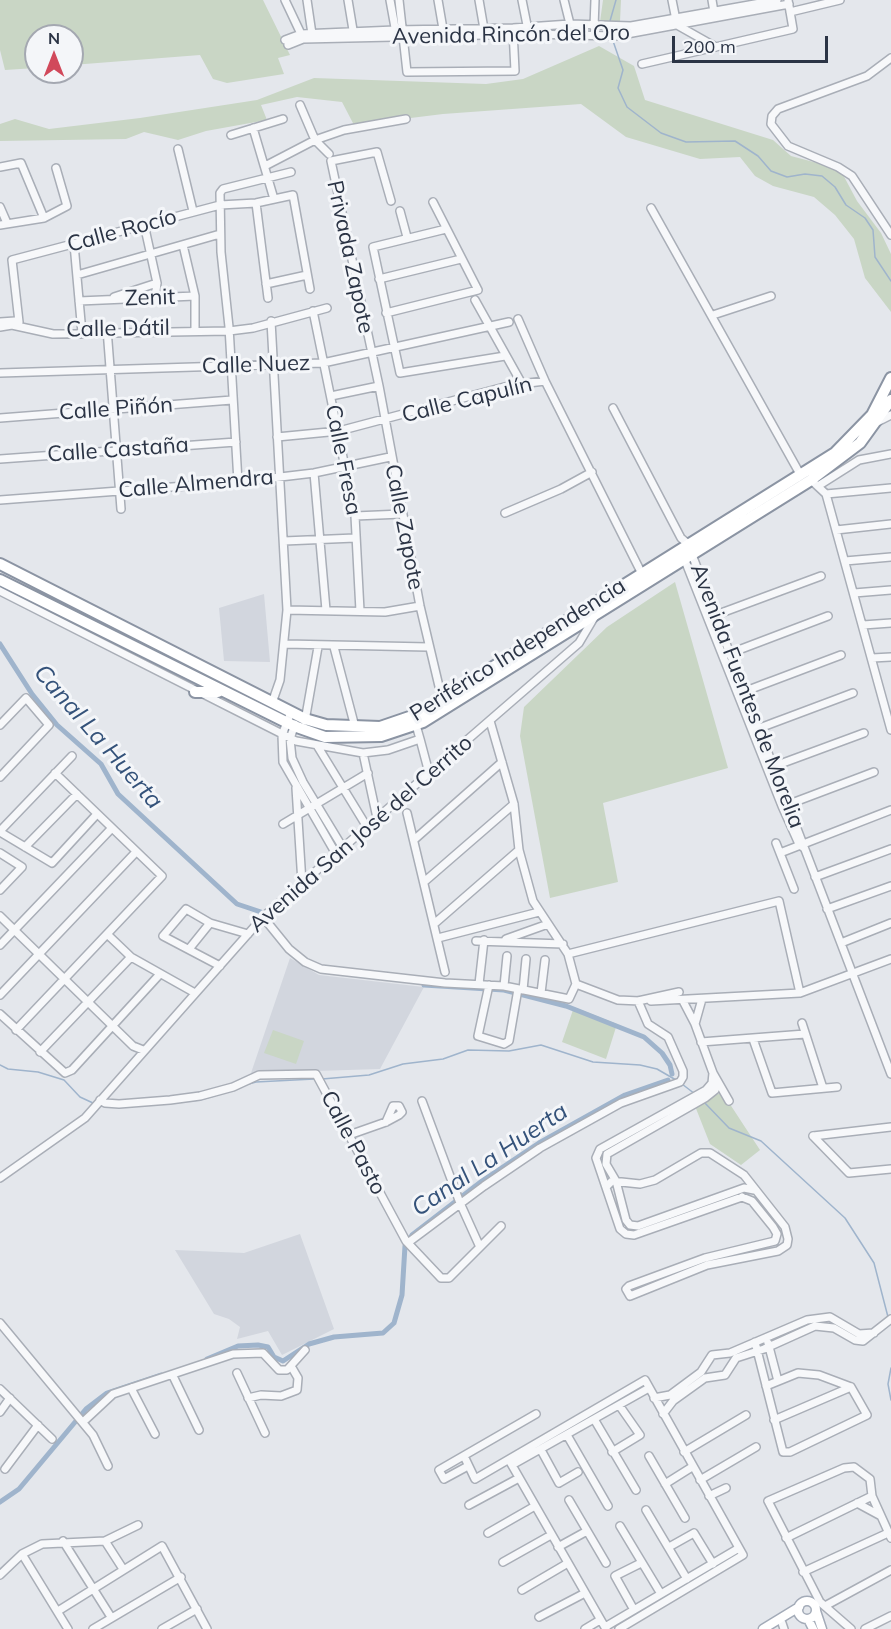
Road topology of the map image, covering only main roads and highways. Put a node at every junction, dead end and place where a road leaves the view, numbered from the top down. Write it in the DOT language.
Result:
graph roads {
  1 [pos="891,378"];
  2 [pos="891,400"];
  3 [pos="0,564"];
  4 [pos="0,580"];
  5 [pos="195,692"];
  6 [pos="222,692"];
  7 [pos="296,721"];
  8 [pos="816,1611"];
  9 [pos="802,1614"];
  10 [pos="783,1626"];
  11 [pos="763,1629"];
  12 [pos="771,1629"];
  13 [pos="813,1629"];
  14 [pos="822,1629"];
  1 -- 7 [label="highway, Periférico Independencia"];
  2 -- 7 [label="highway, Periférico Independencia"];
  3 -- 7 [label="highway, Periférico Independencia"];
  4 -- 6 [label="highway, Periférico Independencia"];
  5 -- 6 [label="highway"];
  6 -- 7 [label="highway, Periférico Independencia"];
  8 -- 9 [label="main road"];
  8 -- 9 [label="main road"];
  8 -- 14 [label="main road"];
  9 -- 10 [label="main road"];
  9 -- 11 [label="main road"];
  9 -- 13 [label="main road"];
  10 -- 12 [label="main road"];
}
